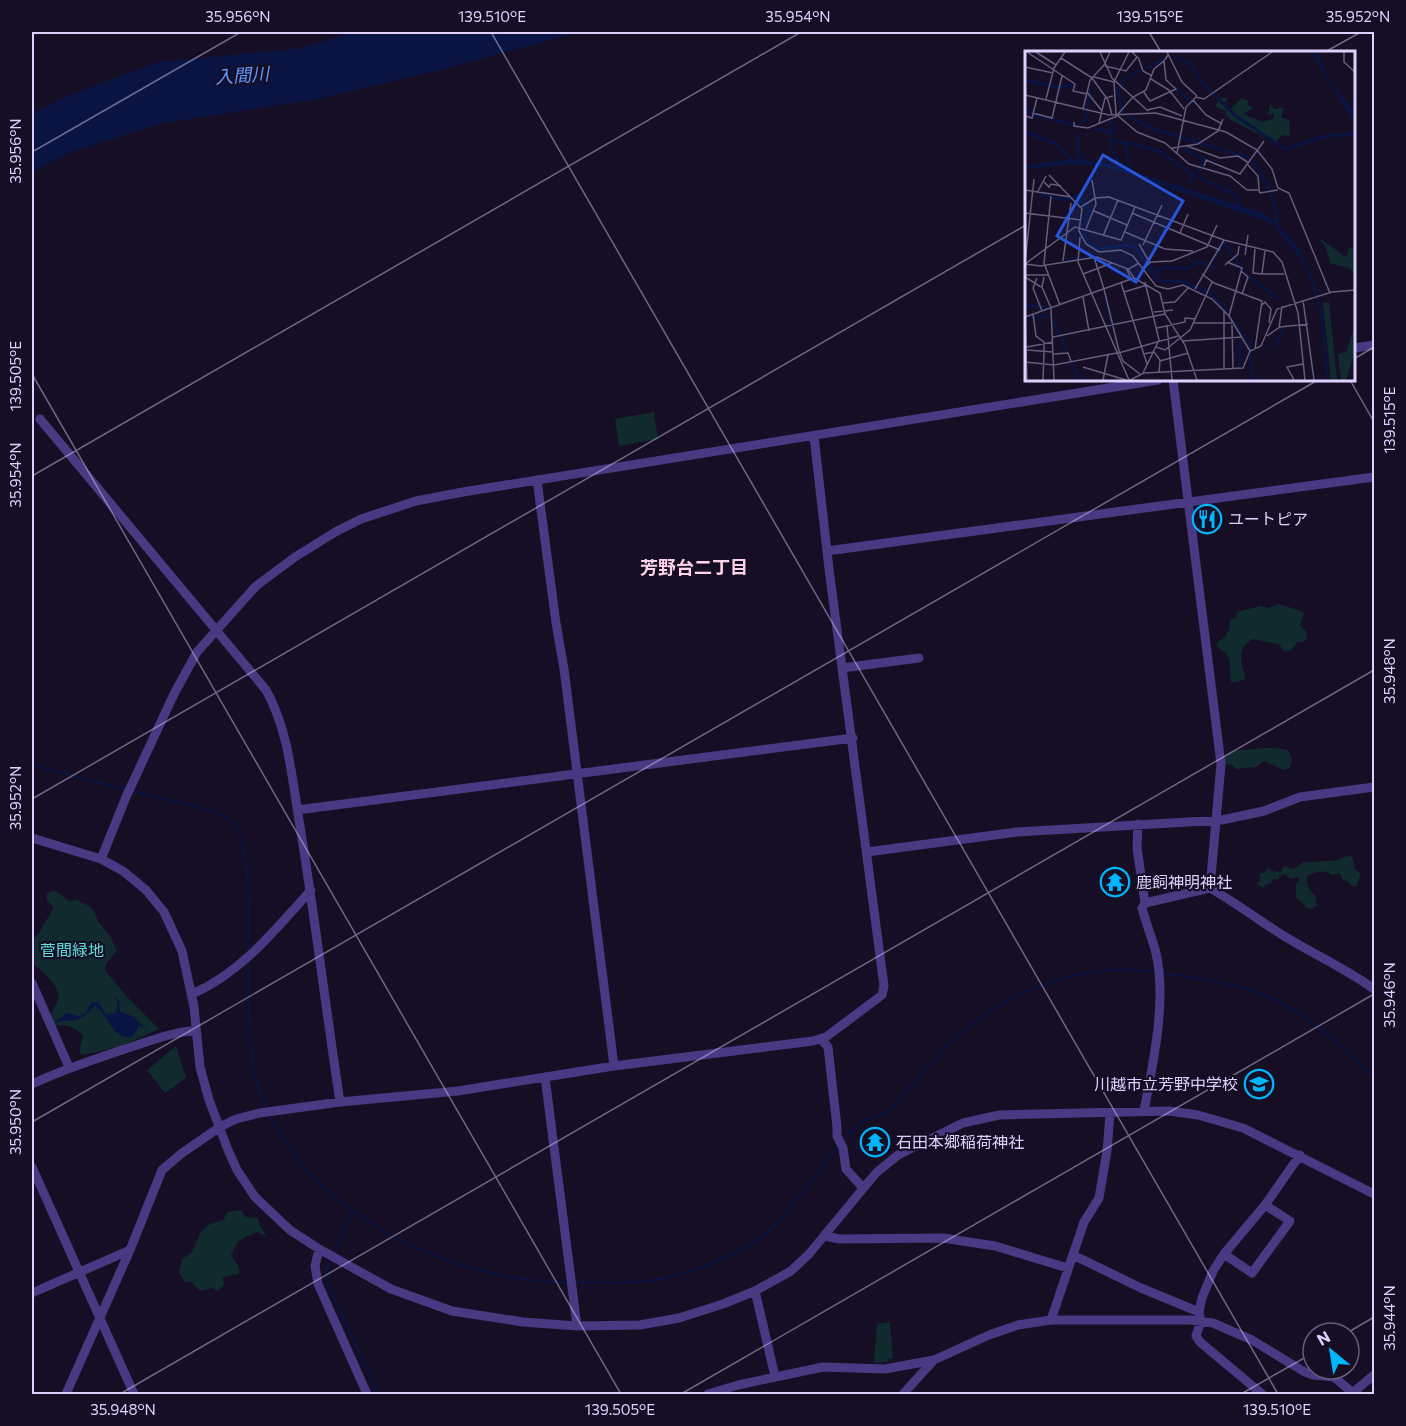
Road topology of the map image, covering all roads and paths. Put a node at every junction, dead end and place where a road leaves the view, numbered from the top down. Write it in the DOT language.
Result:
graph roads {
  1 [pos="1374,345"];
  2 [pos="1355,348"];
  3 [pos="1152,381"];
  4 [pos="1173,381"];
  5 [pos="40,419"];
  6 [pos="814,436"];
  7 [pos="1374,477"];
  8 [pos="537,480"];
  9 [pos="1189,501"];
  10 [pos="827,551"];
  11 [pos="215,630"];
  12 [pos="919,658"];
  13 [pos="842,668"];
  14 [pos="853,738"];
  15 [pos="576,774"];
  16 [pos="1374,787"];
  17 [pos="297,810"];
  18 [pos="1216,820"];
  19 [pos="1138,824"];
  20 [pos="32,838"];
  21 [pos="867,852"];
  22 [pos="101,859"];
  23 [pos="1210,888"];
  24 [pos="311,890"];
  25 [pos="1145,903"];
  26 [pos="32,983"];
  27 [pos="1374,988"];
  28 [pos="192,994"];
  29 [pos="196,1030"];
  30 [pos="821,1039"];
  31 [pos="614,1066"];
  32 [pos="69,1067"];
  33 [pos="545,1077"];
  34 [pos="32,1084"];
  35 [pos="340,1102"];
  36 [pos="1144,1112"];
  37 [pos="1110,1114"];
  38 [pos="220,1127"];
  39 [pos="1300,1155"];
  40 [pos="32,1167"];
  41 [pos="863,1188"];
  42 [pos="1374,1194"];
  43 [pos="1265,1205"];
  44 [pos="825,1236"];
  45 [pos="319,1249"];
  46 [pos="130,1250"];
  47 [pos="1224,1254"];
  48 [pos="1073,1255"];
  49 [pos="1068,1268"];
  50 [pos="79,1271"];
  51 [pos="755,1291"];
  52 [pos="32,1293"];
  53 [pos="1200,1316"];
  54 [pos="100,1319"];
  55 [pos="1051,1320"];
  56 [pos="577,1326"];
  57 [pos="934,1360"];
  58 [pos="1374,1375"];
  59 [pos="775,1376"];
  60 [pos="1352,1394"];
  61 [pos="66,1395"];
  62 [pos="135,1395"];
  63 [pos="367,1395"];
  64 [pos="708,1395"];
  65 [pos="903,1395"];
  66 [pos="1262,1395"];
  1 -- 2 [label="street"];
  3 -- 6 [label="street"];
  4 -- 9 [label="street"];
  5 -- 11 [label="street"];
  6 -- 8 [label="street"];
  6 -- 10 [label="street"];
  7 -- 9 [label="street"];
  8 -- 11 [label="street"];
  8 -- 15 [label="street"];
  9 -- 10 [label="street"];
  9 -- 18 [label="street"];
  10 -- 13 [label="street"];
  11 -- 17 [label="street"];
  11 -- 22 [label="street"];
  12 -- 13 [label="street"];
  13 -- 14 [label="street"];
  14 -- 15 [label="street"];
  14 -- 21 [label="street"];
  15 -- 17 [label="street"];
  15 -- 31 [label="street"];
  16 -- 18 [label="street"];
  17 -- 24 [label="street"];
  18 -- 19 [label="street"];
  18 -- 23 [label="street"];
  19 -- 21 [label="street"];
  19 -- 25 [label="street"];
  20 -- 22 [label="street"];
  21 -- 30 [label="street"];
  22 -- 28 [label="street"];
  23 -- 25 [label="street"];
  23 -- 27 [label="street"];
  24 -- 28 [label="street"];
  24 -- 35 [label="street"];
  25 -- 36 [label="street"];
  26 -- 32 [label="street"];
  28 -- 29 [label="street"];
  29 -- 32 [label="street"];
  29 -- 38 [label="street"];
  30 -- 31 [label="street"];
  30 -- 41 [label="street"];
  31 -- 33 [label="street"];
  32 -- 34 [label="street"];
  33 -- 35 [label="street"];
  33 -- 56 [label="street"];
  35 -- 38 [label="street"];
  36 -- 37 [label="street"];
  36 -- 39 [label="street"];
  37 -- 41 [label="street"];
  37 -- 48 [label="street"];
  38 -- 45 [label="street"];
  38 -- 46 [label="street"];
  39 -- 42 [label="street"];
  39 -- 43 [label="street"];
  40 -- 50 [label="street"];
  41 -- 44 [label="street"];
  43 -- 47 [label="street"];
  43 -- 47 [label="street"];
  44 -- 49 [label="street"];
  44 -- 51 [label="street"];
  45 -- 56 [label="street"];
  45 -- 63 [label="street"];
  46 -- 50 [label="street"];
  46 -- 54 [label="street"];
  47 -- 53 [label="street"];
  48 -- 49 [label="street"];
  48 -- 53 [label="street"];
  49 -- 55 [label="street"];
  50 -- 52 [label="street"];
  50 -- 54 [label="street"];
  51 -- 56 [label="street"];
  51 -- 59 [label="street"];
  53 -- 55 [label="street"];
  53 -- 60 [label="street"];
  53 -- 66 [label="street"];
  54 -- 61 [label="street"];
  54 -- 62 [label="street"];
  55 -- 57 [label="street"];
  57 -- 59 [label="street"];
  57 -- 65 [label="street"];
  58 -- 60 [label="street"];
  59 -- 64 [label="street"];
}
